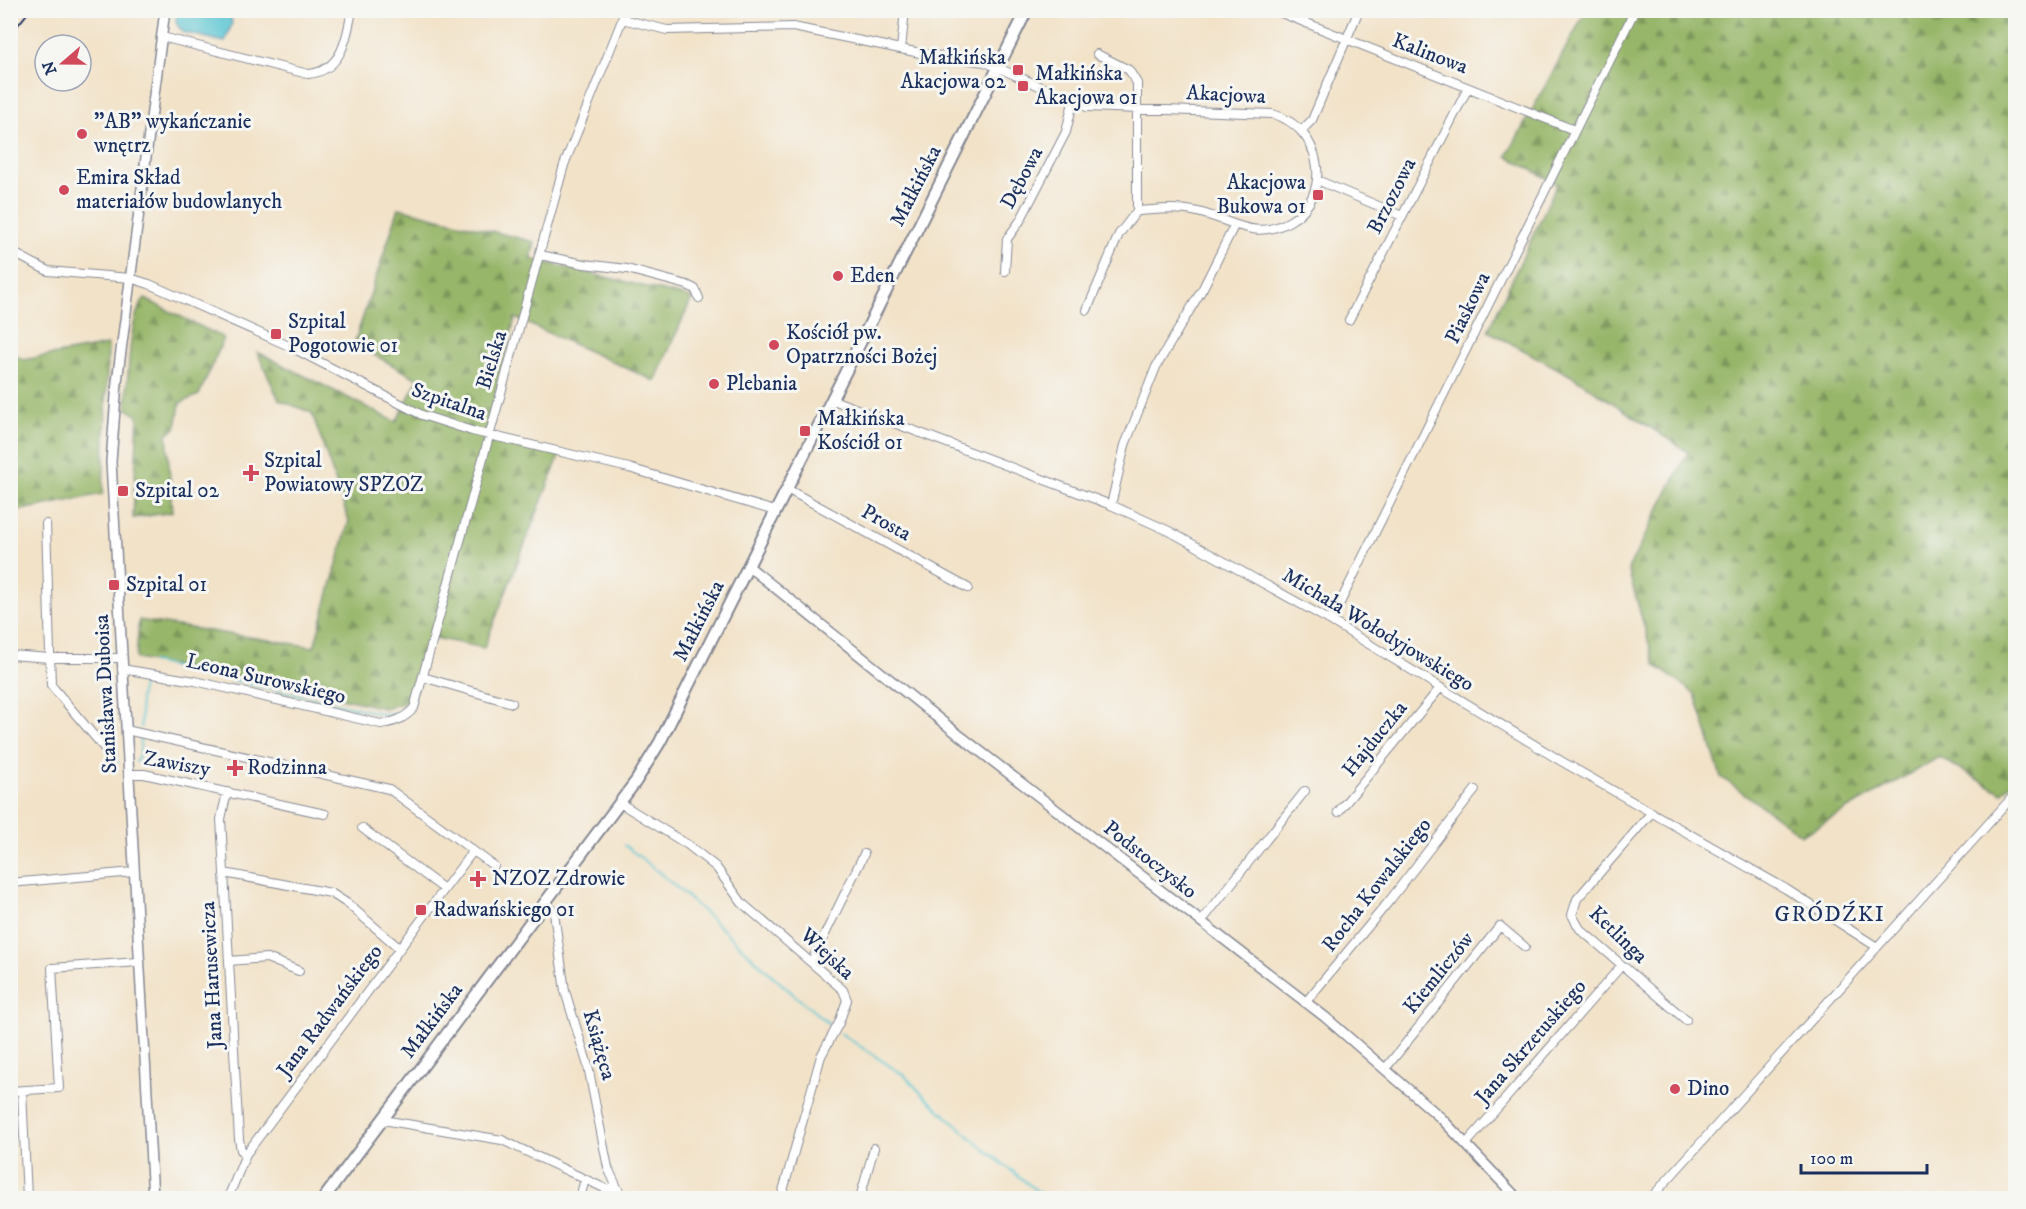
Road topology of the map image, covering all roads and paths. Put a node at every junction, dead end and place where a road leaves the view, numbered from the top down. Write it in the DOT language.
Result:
graph roads {
  1 [pos="165,10"];
  2 [pos="352,10"];
  3 [pos="904,10"];
  4 [pos="1027,10"];
  5 [pos="1274,10"];
  6 [pos="1359,10"];
  7 [pos="1635,10"];
  8 [pos="624,15"];
  9 [pos="162,37"];
  10 [pos="1347,40"];
  11 [pos="901,49"];
  12 [pos="1097,54"];
  13 [pos="998,68"];
  14 [pos="1467,88"];
  15 [pos="1073,102"];
  16 [pos="1139,109"];
  17 [pos="1574,130"];
  18 [pos="1301,131"];
  19 [pos="1317,180"];
  20 [pos="1137,211"];
  21 [pos="1402,216"];
  22 [pos="1234,226"];
  23 [pos="10,251"];
  24 [pos="540,255"];
  25 [pos="1005,271"];
  26 [pos="130,278"];
  27 [pos="699,298"];
  28 [pos="1087,310"];
  29 [pos="1349,320"];
  30 [pos="833,400"];
  31 [pos="488,435"];
  32 [pos="787,489"];
  33 [pos="1111,505"];
  34 [pos="775,511"];
  35 [pos="46,524"];
  36 [pos="748,566"];
  37 [pos="968,588"];
  38 [pos="1331,621"];
  39 [pos="10,656"];
  40 [pos="50,658"];
  41 [pos="122,658"];
  42 [pos="122,669"];
  43 [pos="423,677"];
  44 [pos="1440,688"];
  45 [pos="512,703"];
  46 [pos="401,719"];
  47 [pos="126,730"];
  48 [pos="111,756"];
  49 [pos="128,774"];
  50 [pos="1475,790"];
  51 [pos="1305,791"];
  52 [pos="227,792"];
  53 [pos="2016,792"];
  54 [pos="620,803"];
  55 [pos="1338,812"];
  56 [pos="1652,812"];
  57 [pos="325,814"];
  58 [pos="362,828"];
  59 [pos="473,851"];
  60 [pos="864,854"];
  61 [pos="494,866"];
  62 [pos="134,872"];
  63 [pos="224,873"];
  64 [pos="10,883"];
  65 [pos="444,889"];
  66 [pos="546,900"];
  67 [pos="1201,922"];
  68 [pos="1525,947"];
  69 [pos="1877,947"];
  70 [pos="399,948"];
  71 [pos="229,961"];
  72 [pos="812,961"];
  73 [pos="139,962"];
  74 [pos="1622,965"];
  75 [pos="299,971"];
  76 [pos="1305,1003"];
  77 [pos="1686,1020"];
  78 [pos="1385,1069"];
  79 [pos="10,1091"];
  80 [pos="22,1091"];
  81 [pos="383,1120"];
  82 [pos="1466,1144"];
  83 [pos="874,1148"];
  84 [pos="246,1154"];
  85 [pos="585,1179"];
  86 [pos="614,1187"];
  87 [pos="27,1198"];
  88 [pos="153,1198"];
  89 [pos="228,1198"];
  90 [pos="324,1198"];
  91 [pos="580,1198"];
  92 [pos="622,1198"];
  93 [pos="781,1198"];
  94 [pos="860,1198"];
  95 [pos="1517,1198"];
  96 [pos="1651,1198"];
  1 -- 9 [label="street, Stanisława Duboisa"];
  2 -- 9 [label="street"];
  3 -- 11 [label="street"];
  4 -- 13 [label="main road, Małkińska"];
  5 -- 10 [label="street, Kalinowa"];
  6 -- 10 [label="street"];
  7 -- 17 [label="street, Piaskowa"];
  8 -- 11 [label="street, Akacjowa"];
  8 -- 24 [label="street, Bielska"];
  9 -- 26 [label="street, Stanisława Duboisa"];
  10 -- 14 [label="street, Kalinowa"];
  10 -- 18 [label="street"];
  11 -- 13 [label="street, Akacjowa"];
  12 -- 16 [label="street"];
  13 -- 15 [label="street, Akacjowa"];
  13 -- 30 [label="main road, Małkińska"];
  14 -- 17 [label="street, Kalinowa"];
  14 -- 21 [label="street, Brzozowa"];
  15 -- 16 [label="street, Akacjowa"];
  15 -- 25 [label="street, Dębowa"];
  16 -- 18 [label="street, Akacjowa"];
  16 -- 20 [label="street"];
  17 -- 38 [label="street, Piaskowa"];
  18 -- 19 [label="street, Akacjowa"];
  19 -- 21 [label="street"];
  19 -- 22 [label="street"];
  20 -- 22 [label="street"];
  20 -- 28 [label="street"];
  21 -- 29 [label="street, Brzozowa"];
  22 -- 33 [label="street"];
  23 -- 26 [label="street, Szpitalna"];
  24 -- 27 [label="street"];
  24 -- 31 [label="street, Bielska"];
  26 -- 31 [label="street, Szpitalna"];
  26 -- 41 [label="street, Stanisława Duboisa"];
  30 -- 32 [label="main road, Małkińska"];
  30 -- 33 [label="street, Michała Wołodyjowskiego"];
  31 -- 34 [label="street, Szpitalna"];
  31 -- 43 [label="street, Bielska"];
  32 -- 34 [label="main road, Małkińska"];
  32 -- 37 [label="street, Prosta"];
  33 -- 38 [label="street, Michała Wołodyjowskiego"];
  34 -- 36 [label="main road, Małkińska"];
  35 -- 40 [label="street"];
  36 -- 54 [label="main road, Małkińska"];
  36 -- 67 [label="street, Podstoczysko"];
  38 -- 44 [label="street, Michała Wołodyjowskiego"];
  39 -- 40 [label="street"];
  40 -- 41 [label="street"];
  40 -- 48 [label="street"];
  41 -- 42 [label="street, Stanisława Duboisa"];
  42 -- 46 [label="street, Leona Surowskiego"];
  42 -- 47 [label="street, Stanisława Duboisa"];
  43 -- 45 [label="street"];
  43 -- 46 [label="street, Bielska"];
  44 -- 55 [label="street, Hajduczka"];
  44 -- 56 [label="street, Michała Wołodyjowskiego"];
  47 -- 49 [label="street, Stanisława Duboisa"];
  47 -- 59 [label="street"];
  49 -- 52 [label="street, Zawiszy"];
  49 -- 62 [label="street, Stanisława Duboisa"];
  50 -- 76 [label="street, Rocha Kowalskiego"];
  51 -- 67 [label="street"];
  52 -- 57 [label="street, Zawiszy"];
  52 -- 63 [label="street, Jana Harusewicza"];
  53 -- 69 [label="street"];
  54 -- 66 [label="main road, Małkińska"];
  54 -- 72 [label="street, Wiejska"];
  56 -- 69 [label="street, Michała Wołodyjowskiego"];
  56 -- 74 [label="street, Ketlinga"];
  58 -- 65 [label="street"];
  59 -- 61 [label="street"];
  59 -- 65 [label="street, Jana Radwańskiego"];
  60 -- 72 [label="street"];
  62 -- 64 [label="street"];
  62 -- 73 [label="street, Stanisława Duboisa"];
  63 -- 70 [label="street"];
  63 -- 71 [label="street, Jana Harusewicza"];
  65 -- 70 [label="street, Jana Radwańskiego"];
  66 -- 81 [label="main road, Małkińska"];
  66 -- 86 [label="street, Książęca"];
  67 -- 76 [label="street, Podstoczysko"];
  68 -- 78 [label="street, Kiemliczów"];
  69 -- 96 [label="street"];
  70 -- 84 [label="street, Jana Radwańskiego"];
  71 -- 75 [label="street"];
  71 -- 84 [label="street, Jana Harusewicza"];
  72 -- 93 [label="street, Wiejska"];
  73 -- 80 [label="street"];
  73 -- 88 [label="street, Stanisława Duboisa"];
  74 -- 77 [label="street, Ketlinga"];
  74 -- 82 [label="street, Jana Skrzetuskiego"];
  76 -- 78 [label="street, Podstoczysko"];
  78 -- 82 [label="street, Podstoczysko"];
  79 -- 80 [label="street"];
  80 -- 87 [label="street"];
  81 -- 85 [label="street"];
  81 -- 90 [label="main road, Małkińska"];
  82 -- 95 [label="street, Podstoczysko"];
  83 -- 94 [label="street"];
  84 -- 89 [label="street, Jana Radwańskiego"];
  85 -- 86 [label="street"];
  85 -- 91 [label="street"];
  86 -- 92 [label="street, Książęca"];
}
